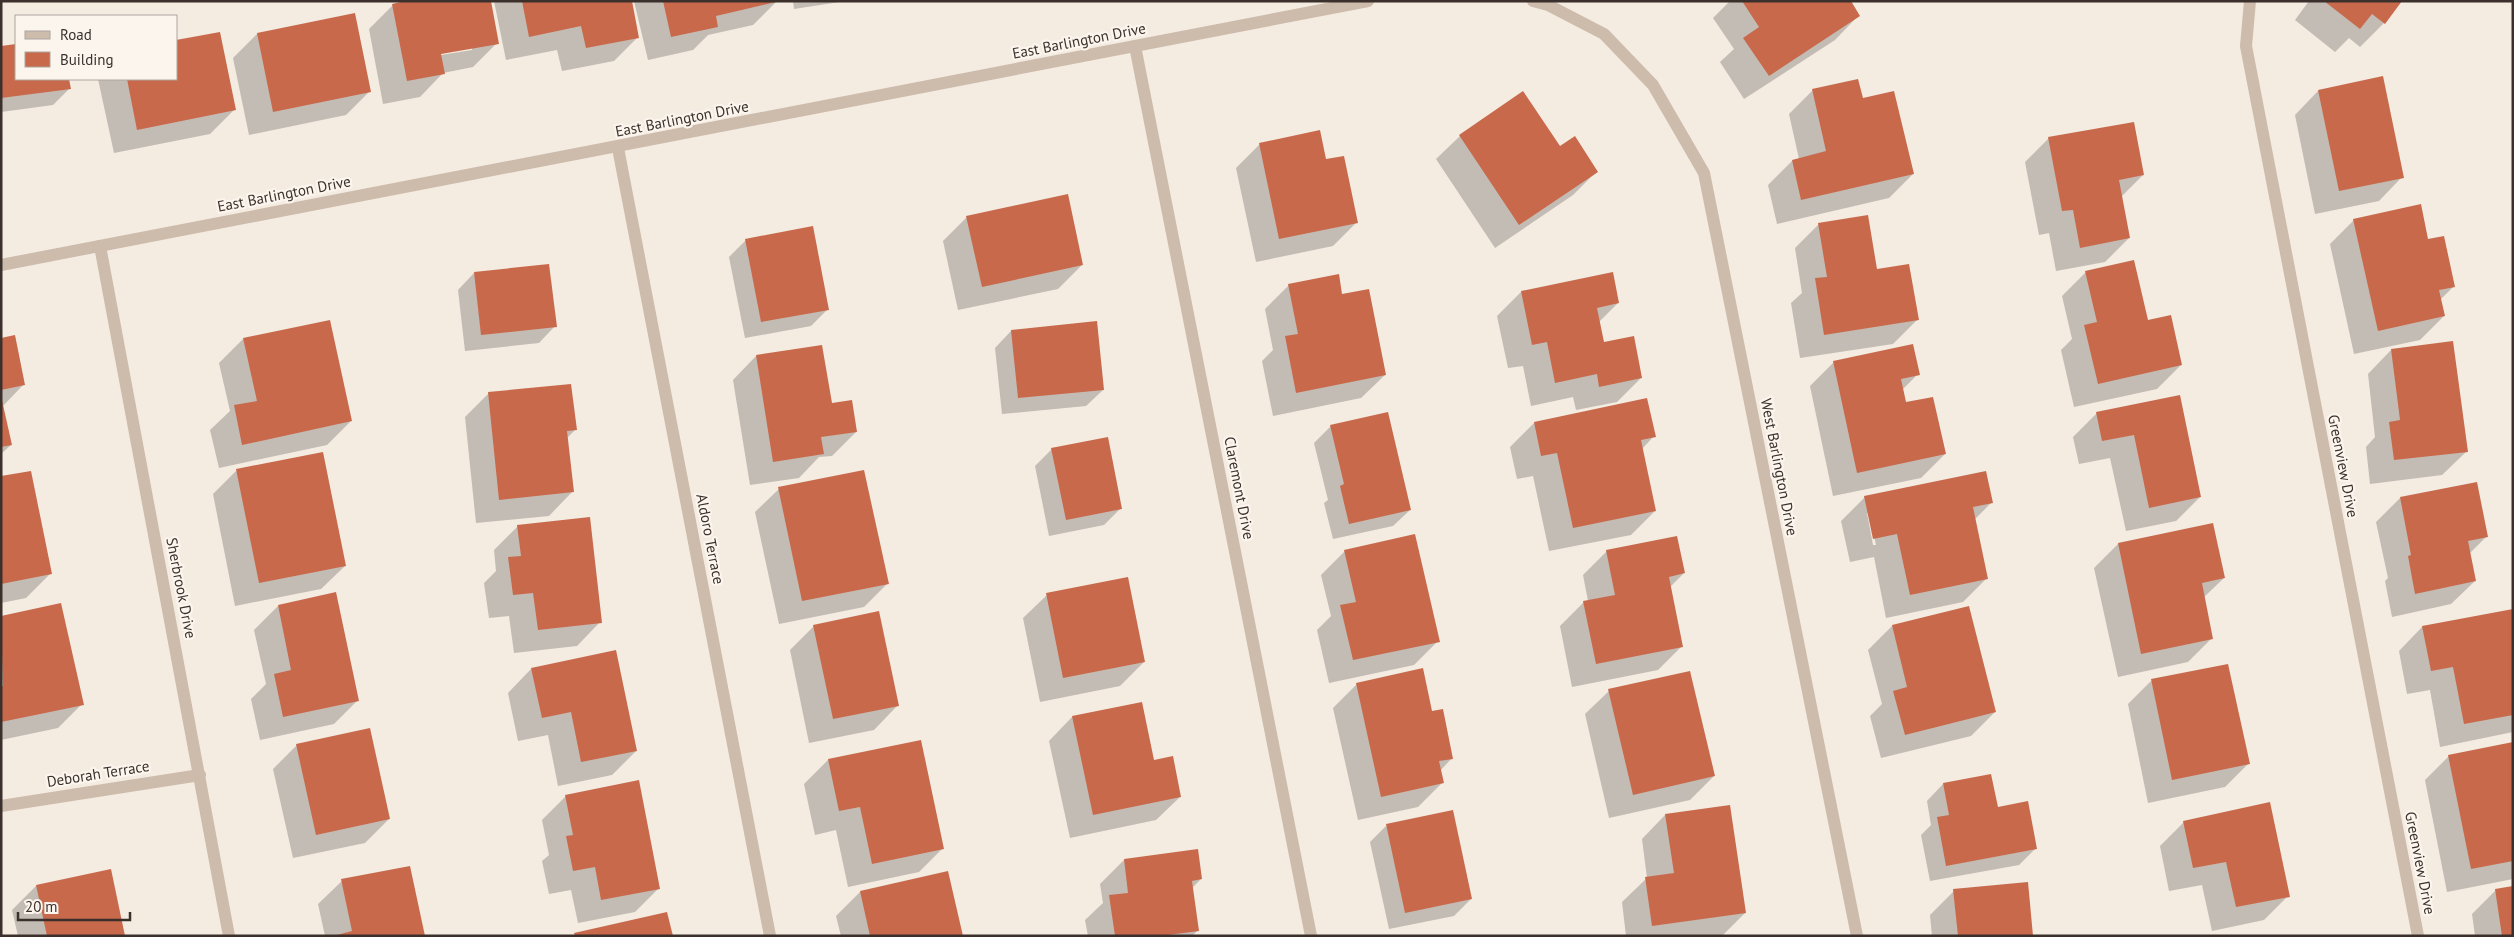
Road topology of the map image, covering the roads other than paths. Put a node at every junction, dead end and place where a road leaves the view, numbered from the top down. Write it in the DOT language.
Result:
graph roads {
  1 [pos="1368,1"];
  2 [pos="1533,1"];
  3 [pos="2250,1"];
  4 [pos="1135,46"];
  5 [pos="618,148"];
  6 [pos="100,246"];
  7 [pos="1,265"];
  8 [pos="200,774"];
  9 [pos="1,806"];
  10 [pos="229,936"];
  11 [pos="770,936"];
  12 [pos="1311,936"];
  13 [pos="1857,936"];
  14 [pos="2418,936"];
  1 -- 4 [label="street, East Barlington Drive"];
  2 -- 13 [label="street, West Barlington Drive"];
  3 -- 14 [label="street, Greenview Drive"];
  4 -- 5 [label="street, East Barlington Drive"];
  4 -- 12 [label="street, Claremont Drive"];
  5 -- 6 [label="street, East Barlington Drive"];
  5 -- 11 [label="street, Aldoro Terrace"];
  6 -- 7 [label="street, East Barlington Drive"];
  6 -- 8 [label="street, Sherbrook Drive"];
  8 -- 9 [label="street, Deborah Terrace"];
  8 -- 10 [label="street, Sherbrook Drive"];
}
